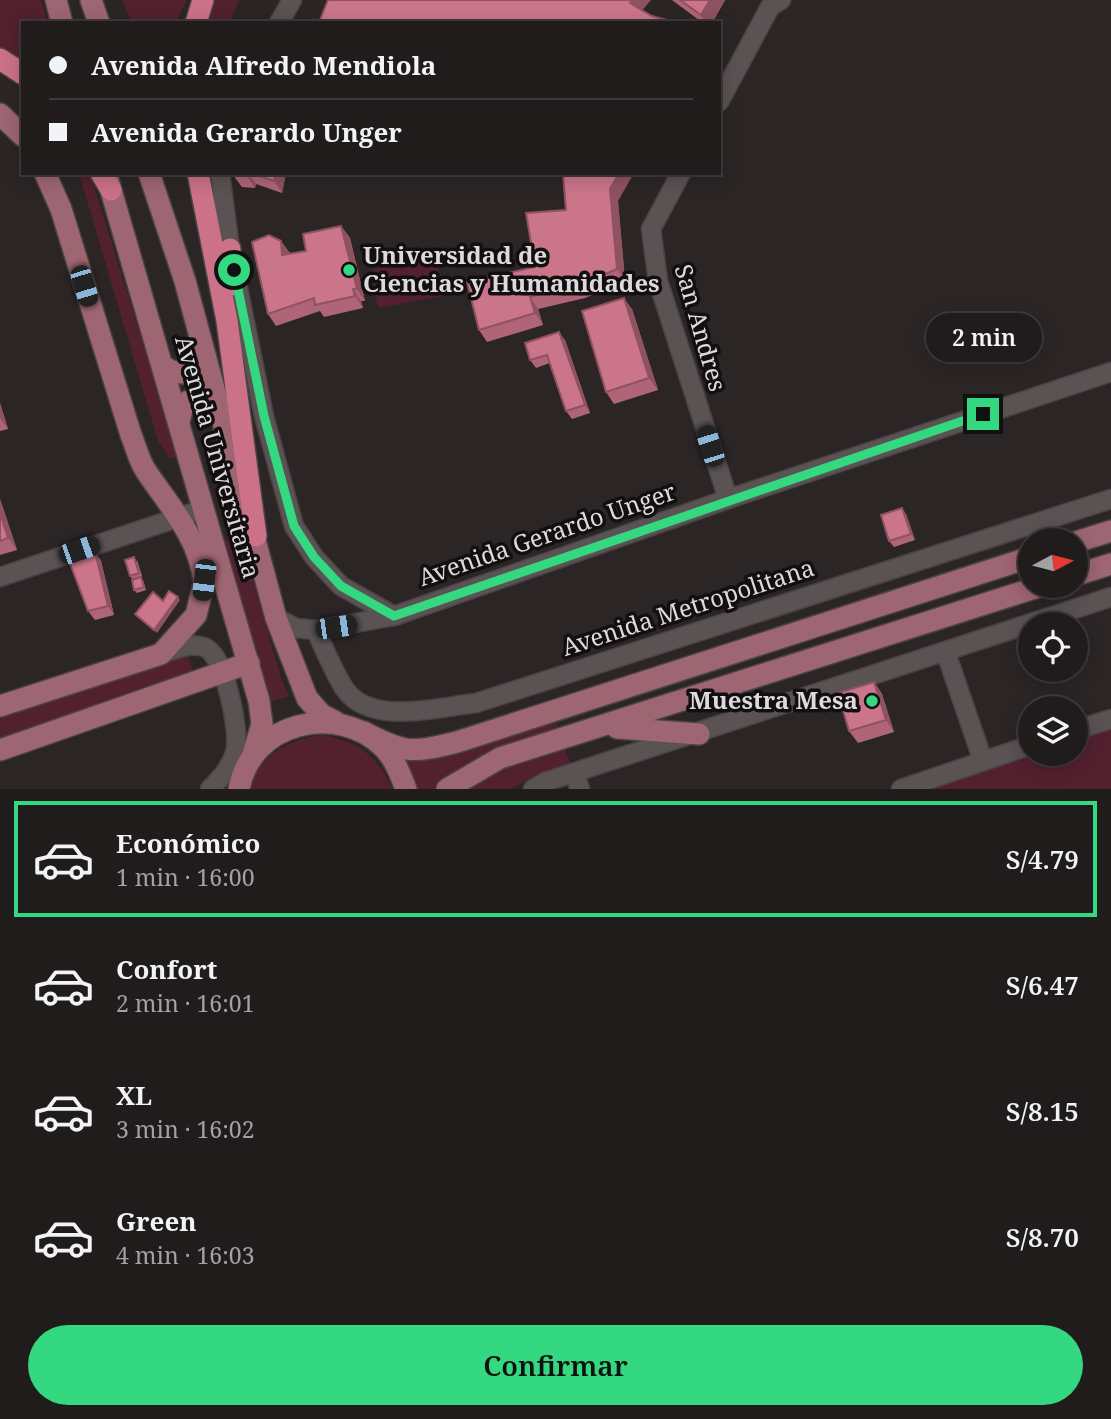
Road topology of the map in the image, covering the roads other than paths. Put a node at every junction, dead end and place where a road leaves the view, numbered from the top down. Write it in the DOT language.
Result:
graph roads {
  1 [pos="56,0"];
  2 [pos="91,0"];
  3 [pos="203,0"];
  4 [pos="292,0"];
  5 [pos="781,0"];
  6 [pos="61,21"];
  7 [pos="98,21"];
  8 [pos="198,21"];
  9 [pos="280,21"];
  10 [pos="0,59"];
  11 [pos="21,73"];
  12 [pos="721,98"];
  13 [pos="0,114"];
  14 [pos="21,134"];
  15 [pos="47,175"];
  16 [pos="150,175"];
  17 [pos="198,175"];
  18 [pos="220,175"];
  19 [pos="680,175"];
  20 [pos="106,179"];
  21 [pos="229,249"];
  22 [pos="232,354"];
  23 [pos="205,355"];
  24 [pos="162,365"];
  25 [pos="1111,372"];
  26 [pos="221,413"];
  27 [pos="179,421"];
  28 [pos="728,499"];
  29 [pos="1111,499"];
  30 [pos="204,509"];
  31 [pos="179,517"];
  32 [pos="1111,531"];
  33 [pos="256,536"];
  34 [pos="1088,538"];
  35 [pos="214,544"];
  36 [pos="1018,561"];
  37 [pos="1111,564"];
  38 [pos="1088,571"];
  39 [pos="0,577"];
  40 [pos="204,580"];
  41 [pos="1018,593"];
  42 [pos="1111,597"];
  43 [pos="394,616"];
  44 [pos="276,618"];
  45 [pos="316,630"];
  46 [pos="946,653"];
  47 [pos="152,657"];
  48 [pos="249,663"];
  49 [pos="221,673"];
  50 [pos="154,695"];
  51 [pos="0,706"];
  52 [pos="1111,719"];
  53 [pos="336,722"];
  54 [pos="1088,726"];
  55 [pos="605,727"];
  56 [pos="364,732"];
  57 [pos="698,734"];
  58 [pos="1018,749"];
  59 [pos="0,750"];
  60 [pos="252,758"];
  61 [pos="983,761"];
  62 [pos="577,781"];
  63 [pos="238,787"];
  64 [pos="210,789"];
  65 [pos="405,789"];
  66 [pos="447,789"];
  67 [pos="533,789"];
  68 [pos="901,789"];
  1 -- 6 [label="main road"];
  2 -- 7 [label="main road"];
  3 -- 8 [label="highway"];
  4 -- 9 [label="street"];
  5 -- 12 [label="street"];
  10 -- 11 [label="highway"];
  13 -- 14 [label="main road"];
  15 -- 31 [label="main road"];
  16 -- 23 [label="main road, Avenida Universitaria"];
  17 -- 22 [label="highway"];
  18 -- 21 [label="street"];
  19 -- 28 [label="street, San Andres"];
  20 -- 24 [label="main road, Avenida Universitaria"];
  21 -- 22 [label="highway"];
  21 -- 43 [label="street"];
  22 -- 33 [label="highway"];
  23 -- 24 [label="main road"];
  23 -- 26 [label="main road, Avenida Universitaria"];
  24 -- 27 [label="main road, Avenida Universitaria"];
  25 -- 28 [label="street, Avenida Gerardo Unger"];
  26 -- 27 [label="main road"];
  26 -- 33 [label="main road, Avenida Universitaria"];
  27 -- 30 [label="main road, Avenida Universitaria"];
  28 -- 43 [label="street, Avenida Gerardo Unger"];
  29 -- 45 [label="street, Avenida Metropolitana"];
  30 -- 31 [label="street"];
  30 -- 35 [label="main road, Avenida Universitaria"];
  31 -- 39 [label="street"];
  31 -- 40 [label="main road"];
  32 -- 34 [label="main road"];
  33 -- 44 [label="main road, Avenida Universitaria"];
  35 -- 40 [label="main road"];
  35 -- 48 [label="main road, Avenida Universitaria"];
  36 -- 56 [label="main road"];
  37 -- 38 [label="main road"];
  40 -- 47 [label="main road"];
  41 -- 55 [label="main road"];
  42 -- 46 [label="street"];
  43 -- 45 [label="street, Avenida Gerardo Unger"];
  44 -- 45 [label="street, Avenida Gerardo Unger"];
  44 -- 53 [label="main road, Avenida Universitaria"];
  46 -- 57 [label="street"];
  46 -- 61 [label="street"];
  47 -- 49 [label="street"];
  47 -- 50 [label="main road"];
  47 -- 51 [label="main road"];
  48 -- 49 [label="main road"];
  48 -- 60 [label="main road, Avenida Universitaria"];
  49 -- 50 [label="main road"];
  49 -- 64 [label="street"];
  50 -- 59 [label="main road"];
  52 -- 54 [label="street"];
  53 -- 56 [label="main road"];
  53 -- 60 [label="main road"];
  55 -- 57 [label="main road"];
  55 -- 66 [label="main road"];
  56 -- 65 [label="main road"];
  57 -- 62 [label="street"];
  58 -- 61 [label="street"];
  60 -- 63 [label="main road"];
  61 -- 68 [label="street"];
  62 -- 67 [label="street"];
}
